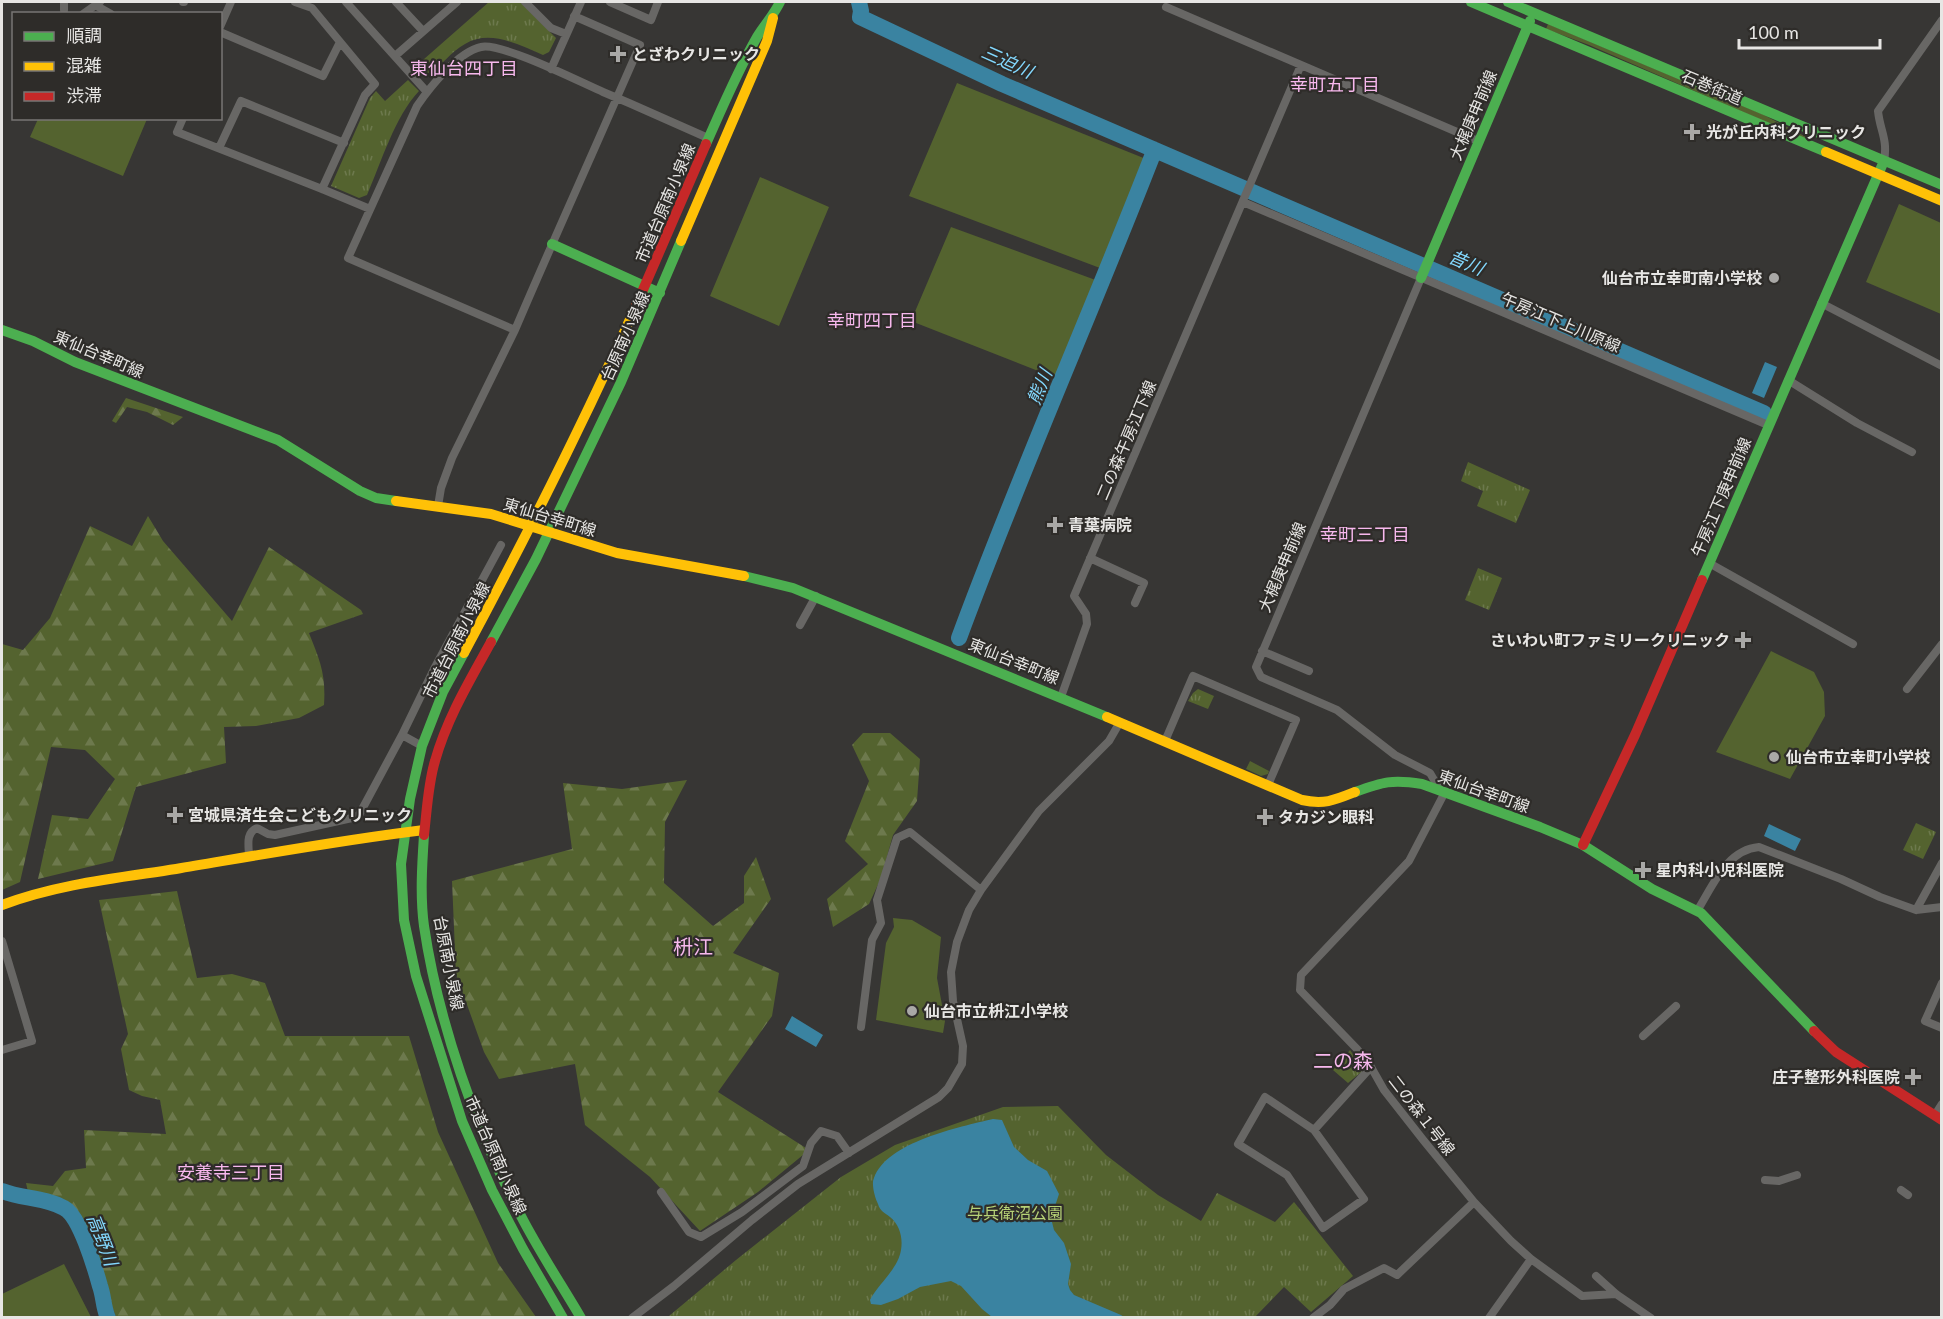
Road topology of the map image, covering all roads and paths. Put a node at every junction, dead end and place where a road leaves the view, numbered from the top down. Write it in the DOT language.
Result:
graph roads {
  1 [pos="64,2"];
  2 [pos="231,2"];
  3 [pos="296,2"];
  4 [pos="346,2"];
  5 [pos="396,2"];
  6 [pos="457,2"];
  7 [pos="525,2"];
  8 [pos="581,2"];
  9 [pos="610,2"];
  10 [pos="658,2"];
  11 [pos="780,2"];
  12 [pos="1471,2"];
  13 [pos="1508,2"];
  14 [pos="98,3"];
  15 [pos="1166,7"];
  16 [pos="64,10"];
  17 [pos="86,12"];
  18 [pos="1534,12"];
  19 [pos="774,15"];
  20 [pos="574,16"];
  21 [pos="1941,20"];
  22 [pos="222,22"];
  23 [pos="1528,26"];
  24 [pos="423,32"];
  25 [pos="222,33"];
  26 [pos="566,34"];
  27 [pos="340,42"];
  28 [pos="395,56"];
  29 [pos="1301,65"];
  30 [pos="550,69"];
  31 [pos="427,92"];
  32 [pos="616,98"];
  33 [pos="182,120"];
  34 [pos="708,138"];
  35 [pos="1478,141"];
  36 [pos="344,143"];
  37 [pos="219,148"];
  38 [pos="1884,160"];
  39 [pos="1878,174"];
  40 [pos="1941,185"];
  41 [pos="322,189"];
  42 [pos="1244,198"];
  43 [pos="1941,201"];
  44 [pos="370,209"];
  45 [pos="552,244"];
  46 [pos="1425,270"];
  47 [pos="646,286"];
  48 [pos="660,292"];
  49 [pos="1821,303"];
  50 [pos="2,330"];
  51 [pos="515,330"];
  52 [pos="1941,366"];
  53 [pos="1788,380"];
  54 [pos="1768,425"];
  55 [pos="1912,452"];
  56 [pos="438,506"];
  57 [pos="531,526"];
  58 [pos="549,532"];
  59 [pos="501,545"];
  60 [pos="1090,558"];
  61 [pos="1709,563"];
  62 [pos="816,596"];
  63 [pos="1135,603"];
  64 [pos="800,625"];
  65 [pos="1853,644"];
  66 [pos="1941,644"];
  67 [pos="1262,651"];
  68 [pos="1309,671"];
  69 [pos="1907,689"];
  70 [pos="1061,697"];
  71 [pos="1120,722"];
  72 [pos="402,735"];
  73 [pos="1165,741"];
  74 [pos="422,746"];
  75 [pos="1268,785"];
  76 [pos="1442,791"];
  77 [pos="424,830"];
  78 [pos="405,832"];
  79 [pos="1583,845"];
  80 [pos="249,857"];
  81 [pos="1941,863"];
  82 [pos="981,890"];
  83 [pos="2,905"];
  84 [pos="1941,907"];
  85 [pos="1916,909"];
  86 [pos="1697,911"];
  87 [pos="2,941"];
  88 [pos="1941,983"];
  89 [pos="1676,1006"];
  90 [pos="861,1027"];
  91 [pos="1941,1028"];
  92 [pos="1643,1036"];
  93 [pos="2,1050"];
  94 [pos="1371,1067"];
  95 [pos="1941,1104"];
  96 [pos="1938,1118"];
  97 [pos="1314,1130"];
  98 [pos="849,1153"];
  99 [pos="1797,1175"];
  100 [pos="1765,1180"];
  101 [pos="661,1192"];
  102 [pos="1474,1202"];
  103 [pos="1531,1259"];
  104 [pos="1596,1276"];
  105 [pos="1616,1294"];
  106 [pos="563,1317"];
  107 [pos="581,1317"];
  108 [pos="632,1317"];
  109 [pos="1313,1317"];
  110 [pos="1489,1317"];
  111 [pos="1650,1317"];
  1 -- 16 [label="street"];
  2 -- 22 [label="street"];
  3 -- 27 [label="street"];
  4 -- 28 [label="street"];
  5 -- 24 [label="street"];
  6 -- 24 [label="street"];
  7 -- 26 [label="street"];
  8 -- 20 [label="street"];
  9 -- 10 [label="street"];
  11 -- 19 [label="street, 市道台原南小泉線"];
  12 -- 23 [label="street, 石巻街道"];
  13 -- 18 [label="street, 石巻街道"];
  14 -- 17 [label="street"];
  15 -- 29 [label="street"];
  18 -- 23 [label="street, 大梶庚申前線"];
  18 -- 38 [label="street, 石巻街道"];
  19 -- 34 [label="street, 市道台原南小泉線"];
  19 -- 48 [label="street, 台原南小泉線"];
  20 -- 26 [label="street"];
  20 -- 32 [label="street"];
  21 -- 38 [label="street"];
  23 -- 35 [label="street, 大梶庚申前線"];
  23 -- 39 [label="street, 石巻街道"];
  24 -- 28 [label="street"];
  25 -- 27 [label="street"];
  26 -- 30 [label="street"];
  27 -- 36 [label="street"];
  28 -- 31 [label="street"];
  29 -- 35 [label="street"];
  29 -- 42 [label="street, 二の森午房江下線"];
  30 -- 31 [label="street"];
  30 -- 32 [label="street"];
  31 -- 44 [label="street"];
  32 -- 34 [label="street"];
  32 -- 45 [label="street"];
  33 -- 37 [label="street"];
  34 -- 47 [label="street, 市道台原南小泉線"];
  35 -- 46 [label="street, 大梶庚申前線"];
  36 -- 37 [label="street"];
  36 -- 41 [label="street"];
  37 -- 41 [label="street"];
  38 -- 39 [label="street, 午房江下庚申前線"];
  38 -- 40 [label="street, 石巻街道"];
  39 -- 43 [label="street, 石巻街道"];
  39 -- 49 [label="street, 午房江下庚申前線"];
  41 -- 44 [label="street"];
  42 -- 46 [label="street, 午房江下上川原線"];
  42 -- 60 [label="street, 二の森午房江下線"];
  44 -- 51 [label="street"];
  45 -- 47 [label="street"];
  45 -- 51 [label="street"];
  46 -- 54 [label="street, 午房江下上川原線"];
  46 -- 67 [label="street, 大梶庚申前線"];
  47 -- 48 [label="street"];
  47 -- 57 [label="street, 市道台原南小泉線"];
  48 -- 58 [label="street, 台原南小泉線"];
  49 -- 52 [label="street"];
  49 -- 53 [label="street, 午房江下庚申前線"];
  50 -- 56 [label="street, 東仙台幸町線"];
  51 -- 56 [label="street"];
  53 -- 54 [label="street, 午房江下庚申前線"];
  53 -- 55 [label="street"];
  54 -- 61 [label="street, 午房江下庚申前線"];
  56 -- 57 [label="street, 東仙台幸町線"];
  57 -- 58 [label="street, 東仙台幸町線"];
  57 -- 74 [label="street, 市道台原南小泉線"];
  58 -- 62 [label="street, 東仙台幸町線"];
  58 -- 77 [label="street, 台原南小泉線"];
  59 -- 72 [label="street"];
  60 -- 63 [label="street"];
  60 -- 70 [label="street, 二の森午房江下線"];
  61 -- 65 [label="street"];
  61 -- 79 [label="street, 午房江下庚申前線"];
  62 -- 64 [label="street"];
  62 -- 70 [label="street, 東仙台幸町線"];
  66 -- 69 [label="street"];
  67 -- 68 [label="street"];
  67 -- 76 [label="street, 大梶庚申前線"];
  70 -- 71 [label="street, 東仙台幸町線"];
  71 -- 73 [label="street, 東仙台幸町線"];
  71 -- 82 [label="street"];
  72 -- 74 [label="street"];
  72 -- 80 [label="street"];
  73 -- 75 [label="street, 東仙台幸町線"];
  73 -- 75 [label="street"];
  74 -- 78 [label="street, 市道台原南小泉線"];
  75 -- 76 [label="street, 東仙台幸町線"];
  76 -- 79 [label="street, 東仙台幸町線"];
  76 -- 94 [label="street, 二の森１号線"];
  77 -- 78 [label="street"];
  77 -- 107 [label="street, 台原南小泉線"];
  78 -- 80 [label="street"];
  78 -- 106 [label="street, 市道台原南小泉線"];
  79 -- 86 [label="street, 東仙台幸町線"];
  80 -- 83 [label="street"];
  81 -- 85 [label="street"];
  82 -- 90 [label="street"];
  82 -- 98 [label="street"];
  84 -- 85 [label="street"];
  85 -- 86 [label="street"];
  86 -- 96 [label="street, 東仙台幸町線"];
  87 -- 93 [label="street"];
  88 -- 91 [label="street"];
  89 -- 92 [label="street"];
  94 -- 97 [label="street"];
  94 -- 102 [label="street, 二の森１号線"];
  95 -- 96 [label="street"];
  97 -- 97 [label="street"];
  98 -- 101 [label="street"];
  98 -- 108 [label="street"];
  99 -- 100 [label="street"];
  102 -- 103 [label="street, 二の森１号線"];
  102 -- 109 [label="street"];
  103 -- 105 [label="street, 二の森１号線"];
  103 -- 110 [label="street"];
  104 -- 105 [label="street"];
  105 -- 111 [label="street"];
}
